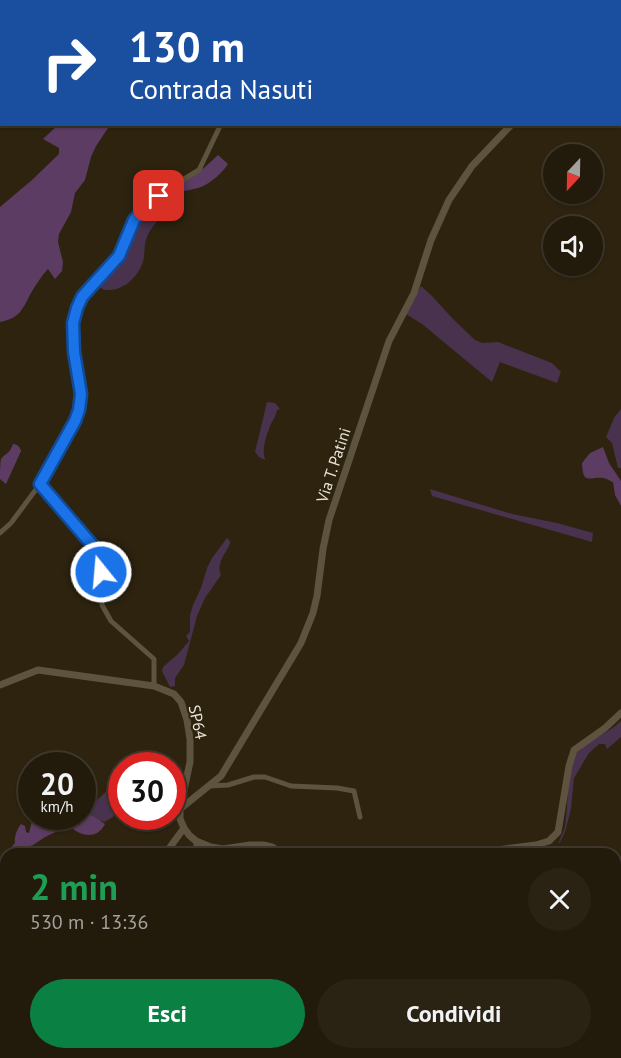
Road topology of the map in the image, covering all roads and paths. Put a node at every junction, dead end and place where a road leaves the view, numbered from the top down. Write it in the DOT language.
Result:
graph roads {
  1 [pos="220,126"];
  2 [pos="510,126"];
  3 [pos="40,484"];
  4 [pos="0,533"];
  5 [pos="0,685"];
  6 [pos="154,686"];
  7 [pos="621,713"];
  8 [pos="186,781"];
  9 [pos="209,786"];
  10 [pos="186,804"];
  11 [pos="360,817"];
  12 [pos="183,830"];
  13 [pos="185,830"];
  14 [pos="196,841"];
  15 [pos="169,848"];
  16 [pos="196,848"];
  17 [pos="217,848"];
  18 [pos="230,848"];
  19 [pos="274,848"];
  20 [pos="513,848"];
  1 -- 3 [label="street"];
  2 -- 9 [label="street, Via T. Patini"];
  3 -- 4 [label="street"];
  3 -- 6 [label="street"];
  5 -- 6 [label="street, SP64"];
  6 -- 8 [label="street, SP64 / SP64"];
  7 -- 20 [label="street"];
  9 -- 10 [label="street, Via T. Patini"];
  9 -- 11 [label="street"];
  12 -- 15 [label="street"];
  13 -- 14 [label="street"];
  14 -- 16 [label="street"];
  14 -- 17 [label="street"];
  18 -- 19 [label="street"];
}
